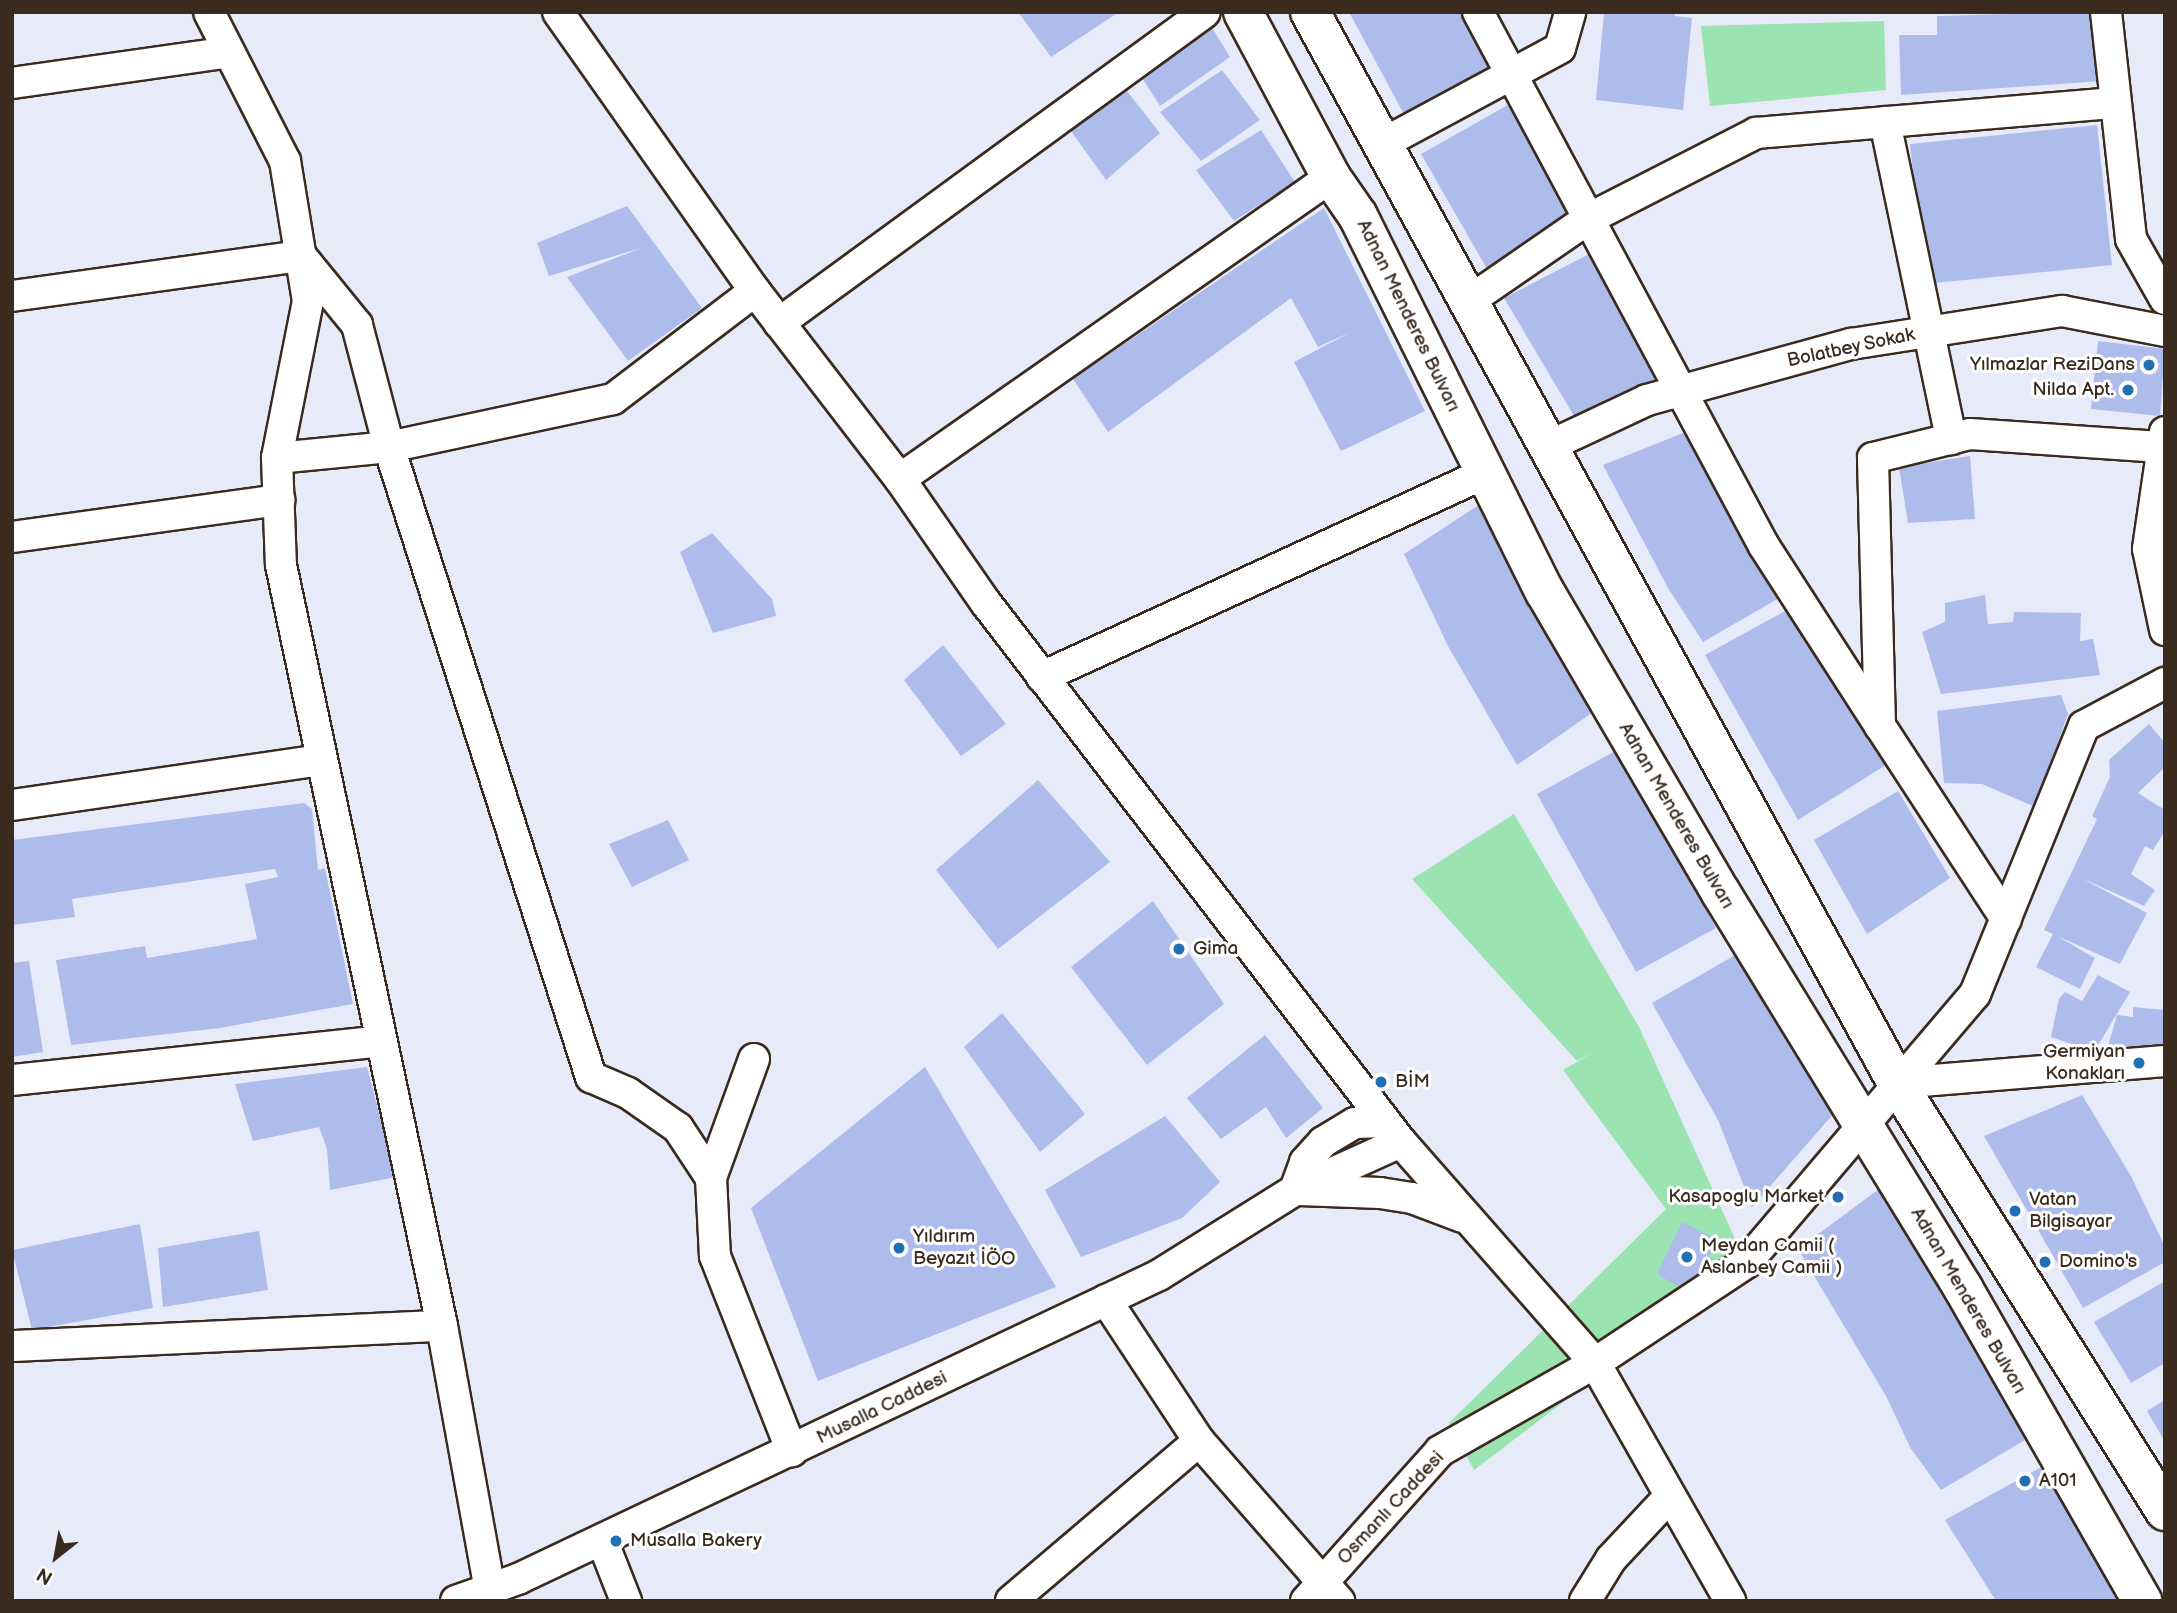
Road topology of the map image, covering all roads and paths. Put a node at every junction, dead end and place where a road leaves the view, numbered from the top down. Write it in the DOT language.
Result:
graph roads {
  1 [pos="209,12"];
  2 [pos="558,12"];
  3 [pos="1205,12"];
  4 [pos="1244,12"];
  5 [pos="1310,12"];
  6 [pos="1478,12"];
  7 [pos="1570,12"];
  8 [pos="2106,12"];
  9 [pos="229,52"];
  10 [pos="1512,73"];
  11 [pos="12,83"];
  12 [pos="2115,103"];
  13 [pos="1885,122"];
  14 [pos="1382,144"];
  15 [pos="1331,177"];
  16 [pos="1588,219"];
  17 [pos="301,257"];
  18 [pos="755,291"];
  19 [pos="12,296"];
  20 [pos="2165,299"];
  21 [pos="1469,301"];
  22 [pos="779,323"];
  23 [pos="2165,331"];
  24 [pos="1926,332"];
  25 [pos="1679,391"];
  26 [pos="1951,439"];
  27 [pos="2163,440"];
  28 [pos="1549,446"];
  29 [pos="389,447"];
  30 [pos="277,458"];
  31 [pos="1486,473"];
  32 [pos="901,479"];
  33 [pos="279,500"];
  34 [pos="12,537"];
  35 [pos="2165,630"];
  36 [pos="1042,677"];
  37 [pos="2165,682"];
  38 [pos="1880,726"];
  39 [pos="321,760"];
  40 [pos="12,805"];
  41 [pos="2006,919"];
  42 [pos="380,1041"];
  43 [pos="754,1059"];
  44 [pos="2165,1061"];
  45 [pos="12,1080"];
  46 [pos="1897,1083"];
  47 [pos="1862,1123"];
  48 [pos="1393,1132"];
  49 [pos="711,1178"];
  50 [pos="1295,1190"];
  51 [pos="1467,1219"];
  52 [pos="1106,1300"];
  53 [pos="442,1326"];
  54 [pos="12,1346"];
  55 [pos="1595,1363"];
  56 [pos="1199,1441"];
  57 [pos="792,1451"];
  58 [pos="1669,1497"];
  59 [pos="2165,1511"];
  60 [pos="602,1540"];
  61 [pos="490,1589"];
  62 [pos="1322,1595"];
  63 [pos="456,1601"];
  64 [pos="626,1601"];
  65 [pos="1011,1601"];
  66 [pos="1585,1601"];
  67 [pos="1730,1601"];
  68 [pos="2142,1601"];
  1 -- 9 [label="street"];
  2 -- 18 [label="street"];
  3 -- 22 [label="street"];
  4 -- 15 [label="main road, Adnan Menderes Bulvarı"];
  5 -- 14 [label="main road"];
  6 -- 10 [label="street"];
  7 -- 10 [label="street"];
  8 -- 12 [label="street"];
  9 -- 11 [label="street"];
  9 -- 17 [label="street"];
  10 -- 14 [label="street"];
  10 -- 16 [label="street"];
  12 -- 13 [label="street"];
  12 -- 20 [label="street"];
  13 -- 16 [label="street"];
  13 -- 24 [label="street"];
  14 -- 21 [label="main road"];
  15 -- 31 [label="main road, Adnan Menderes Bulvarı"];
  15 -- 32 [label="street"];
  16 -- 21 [label="street"];
  16 -- 25 [label="street"];
  17 -- 19 [label="street"];
  17 -- 29 [label="street"];
  17 -- 30 [label="street"];
  18 -- 22 [label="street"];
  18 -- 29 [label="street"];
  21 -- 28 [label="main road"];
  22 -- 32 [label="street"];
  23 -- 24 [label="street, Bolatbey Sokak"];
  24 -- 25 [label="street, Bolatbey Sokak"];
  24 -- 26 [label="street"];
  25 -- 28 [label="street, Bolatbey Sokak"];
  25 -- 38 [label="street"];
  26 -- 27 [label="street"];
  26 -- 38 [label="street"];
  27 -- 35 [label="street"];
  28 -- 46 [label="main road"];
  29 -- 30 [label="street"];
  29 -- 49 [label="street"];
  30 -- 33 [label="street"];
  31 -- 36 [label="street"];
  31 -- 47 [label="main road, Adnan Menderes Bulvarı"];
  32 -- 36 [label="street"];
  33 -- 34 [label="street"];
  33 -- 39 [label="street"];
  36 -- 48 [label="street"];
  37 -- 41 [label="street, Osmanlı Caddesi"];
  38 -- 41 [label="street"];
  39 -- 40 [label="street"];
  39 -- 42 [label="street"];
  41 -- 46 [label="street, Osmanlı Caddesi"];
  42 -- 45 [label="street"];
  42 -- 53 [label="street"];
  43 -- 49 [label="street"];
  44 -- 46 [label="street"];
  46 -- 47 [label="street, Osmanlı Caddesi"];
  46 -- 59 [label="main road"];
  47 -- 55 [label="street, Osmanlı Caddesi"];
  47 -- 68 [label="main road, Adnan Menderes Bulvarı"];
  48 -- 50 [label="street, Musalla Caddesi"];
  48 -- 51 [label="street"];
  49 -- 57 [label="street"];
  50 -- 51 [label="street"];
  50 -- 52 [label="street, Musalla Caddesi"];
  51 -- 55 [label="street"];
  52 -- 56 [label="street"];
  52 -- 57 [label="street, Musalla Caddesi"];
  53 -- 54 [label="street"];
  53 -- 61 [label="street"];
  55 -- 58 [label="street"];
  55 -- 62 [label="street, Osmanlı Caddesi"];
  56 -- 62 [label="street"];
  56 -- 65 [label="street"];
  57 -- 60 [label="street, Musalla Caddesi"];
  58 -- 66 [label="street"];
  58 -- 67 [label="street"];
  60 -- 61 [label="street, Musalla Caddesi"];
  60 -- 64 [label="street"];
  61 -- 63 [label="street, Musalla Caddesi"];
}
